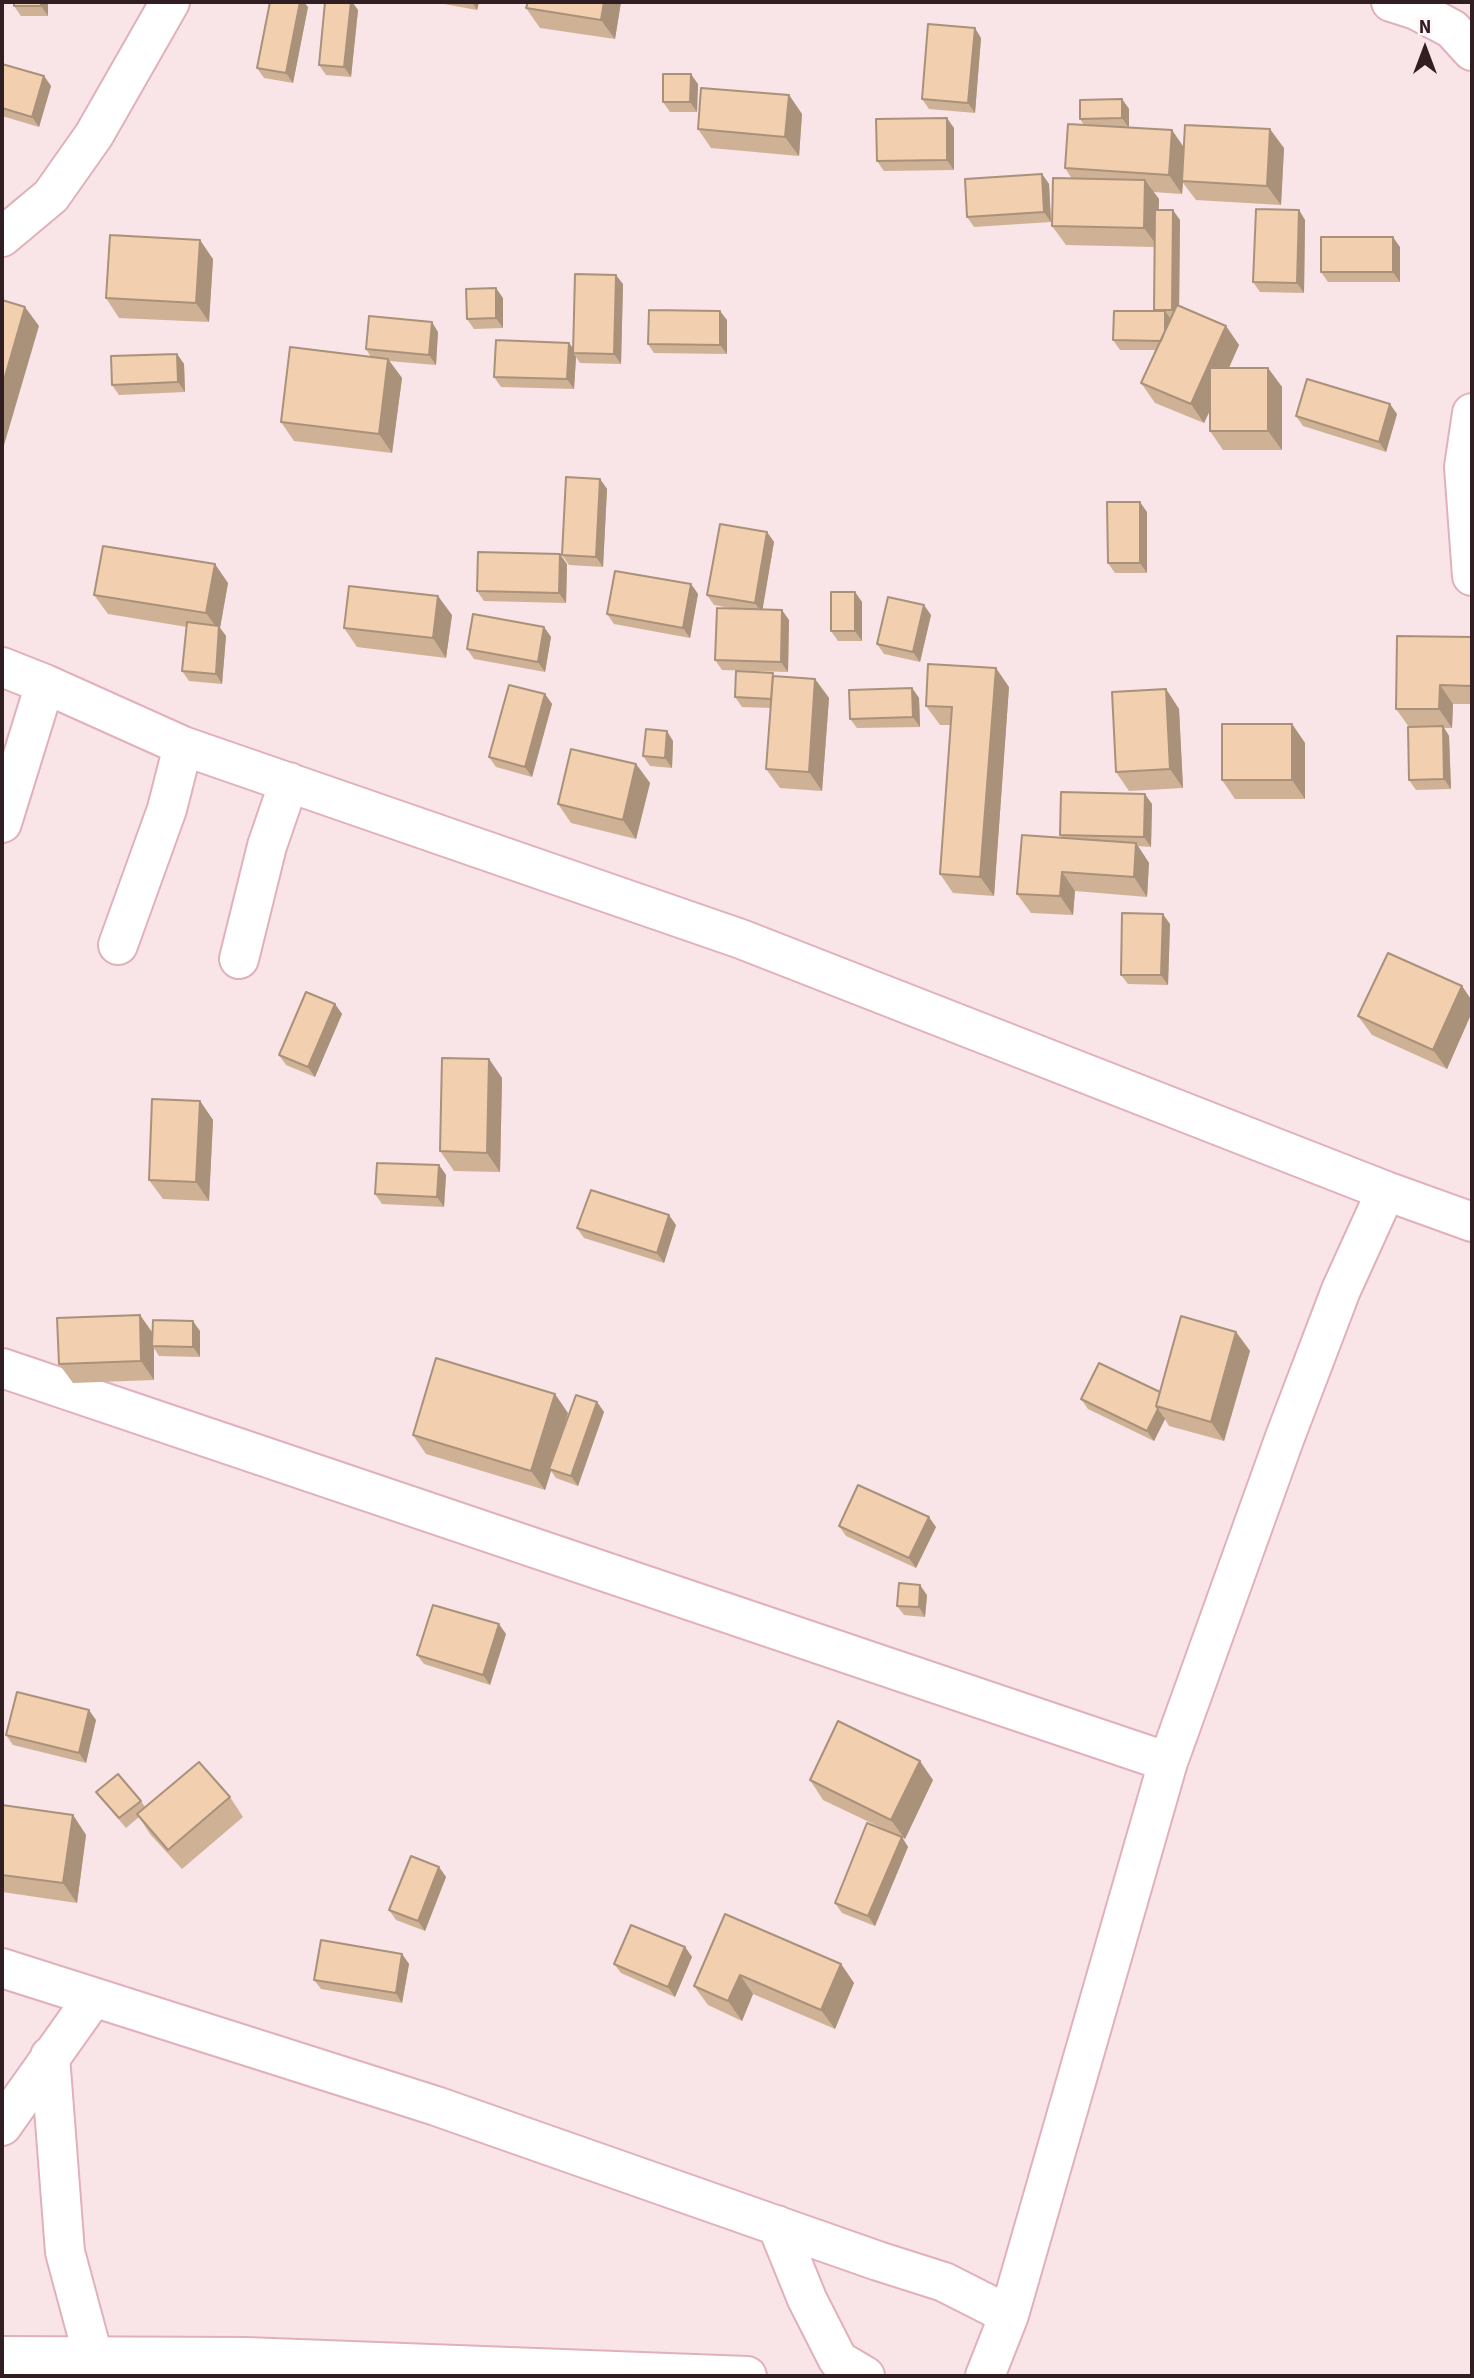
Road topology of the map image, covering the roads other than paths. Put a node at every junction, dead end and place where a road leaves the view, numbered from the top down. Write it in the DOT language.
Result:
graph roads {
  1 [pos="170,2"];
  2 [pos="1391,2"];
  3 [pos="1472,51"];
  4 [pos="2,237"];
  5 [pos="1472,413"];
  6 [pos="1472,576"];
  7 [pos="2,667"];
  8 [pos="45,684"];
  9 [pos="183,746"];
  10 [pos="289,782"];
  11 [pos="2,823"];
  12 [pos="118,945"];
  13 [pos="239,959"];
  14 [pos="1386,1191"];
  15 [pos="1472,1222"];
  16 [pos="2,1368"];
  17 [pos="1168,1762"];
  18 [pos="2,1968"];
  19 [pos="93,1998"];
  20 [pos="50,2056"];
  21 [pos="2,2126"];
  22 [pos="777,2225"];
  23 [pos="1009,2315"];
  24 [pos="2,2356"];
  25 [pos="93,2356"];
  26 [pos="747,2376"];
  27 [pos="865,2376"];
  28 [pos="985,2376"];
  1 -- 4 [label="street"];
  2 -- 3 [label="street"];
  5 -- 6 [label="street"];
  7 -- 8 [label="street"];
  8 -- 9 [label="street"];
  8 -- 11 [label="street"];
  9 -- 10 [label="street"];
  9 -- 12 [label="street"];
  10 -- 13 [label="street"];
  10 -- 14 [label="street"];
  14 -- 15 [label="street"];
  14 -- 17 [label="street"];
  16 -- 17 [label="street"];
  17 -- 23 [label="street"];
  18 -- 19 [label="street"];
  19 -- 20 [label="street"];
  19 -- 22 [label="street"];
  20 -- 21 [label="street"];
  20 -- 25 [label="street"];
  22 -- 23 [label="street"];
  22 -- 27 [label="street"];
  23 -- 28 [label="street"];
  24 -- 25 [label="street"];
  25 -- 26 [label="street"];
}
